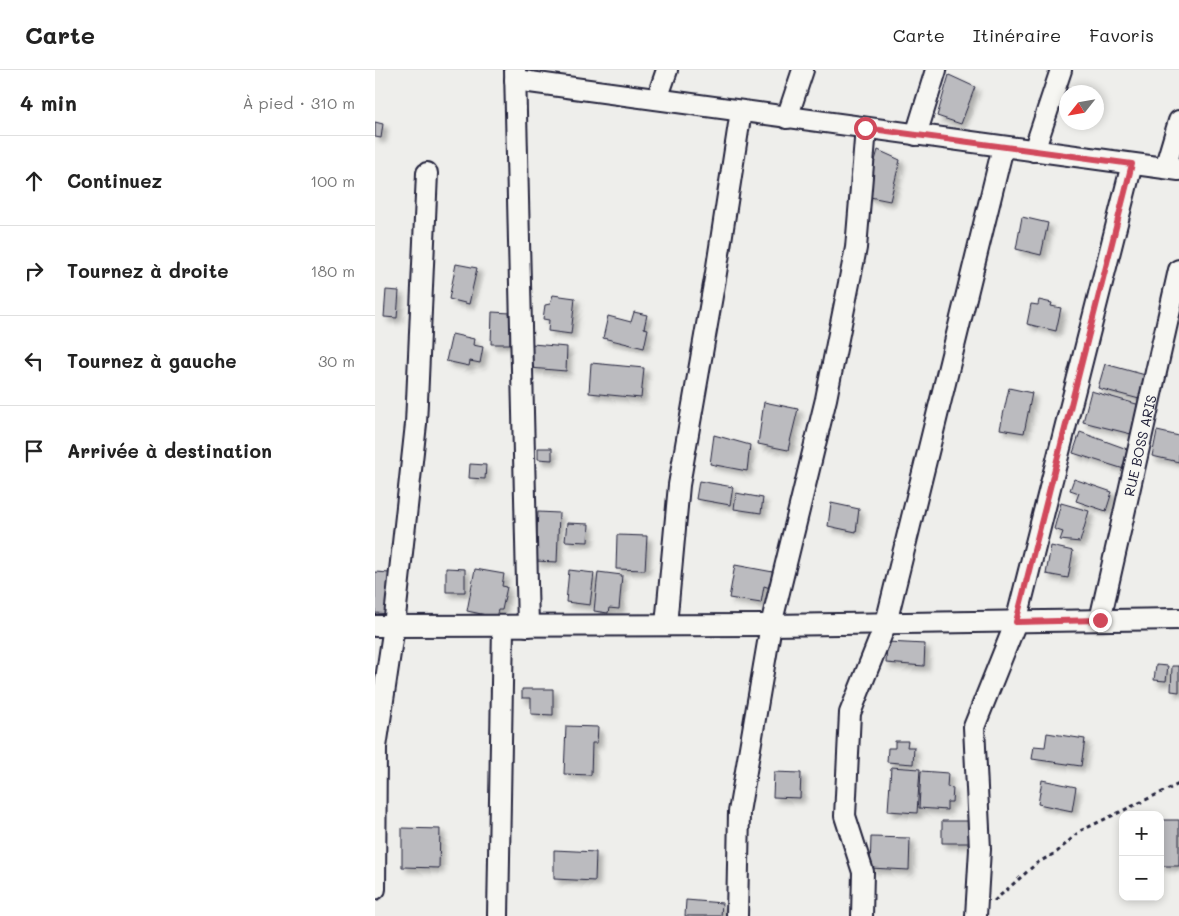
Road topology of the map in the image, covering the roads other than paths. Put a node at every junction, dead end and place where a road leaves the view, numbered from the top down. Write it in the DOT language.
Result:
graph roads {
  1 [pos="667,70"];
  2 [pos="803,70"];
  3 [pos="936,70"];
  4 [pos="1061,70"];
  5 [pos="515,75"];
  6 [pos="657,99"];
  7 [pos="741,111"];
  8 [pos="787,118"];
  9 [pos="1179,121"];
  10 [pos="865,128"];
  11 [pos="916,136"];
  12 [pos="1003,147"];
  13 [pos="1034,151"];
  14 [pos="1132,164"];
  15 [pos="1172,169"];
  16 [pos="427,173"];
  17 [pos="1179,270"];
  18 [pos="1179,619"];
  19 [pos="1100,620"];
  20 [pos="1016,622"];
  21 [pos="886,623"];
  22 [pos="666,625"];
  23 [pos="771,625"];
  24 [pos="385,626"];
  25 [pos="503,626"];
  26 [pos="528,626"];
  27 [pos="375,889"];
  28 [pos="983,910"];
  29 [pos="498,916"];
  30 [pos="737,916"];
  31 [pos="862,916"];
  1 -- 6 [label="street"];
  2 -- 8 [label="street"];
  3 -- 11 [label="street"];
  4 -- 13 [label="street"];
  5 -- 6 [label="street"];
  5 -- 26 [label="street"];
  6 -- 7 [label="street"];
  7 -- 8 [label="street"];
  7 -- 22 [label="street"];
  8 -- 10 [label="street"];
  9 -- 15 [label="street"];
  10 -- 11 [label="street"];
  10 -- 23 [label="street"];
  11 -- 12 [label="street"];
  12 -- 13 [label="street"];
  12 -- 21 [label="street"];
  13 -- 14 [label="street"];
  14 -- 15 [label="street"];
  14 -- 20 [label="street"];
  16 -- 24 [label="street"];
  17 -- 19 [label="street, RUE BOSS ARIS"];
  18 -- 19 [label="street"];
  19 -- 20 [label="street"];
  20 -- 21 [label="street"];
  20 -- 28 [label="street"];
  21 -- 23 [label="street"];
  21 -- 31 [label="street"];
  22 -- 23 [label="street"];
  22 -- 26 [label="street"];
  23 -- 30 [label="street"];
  24 -- 25 [label="street"];
  24 -- 27 [label="street"];
  25 -- 26 [label="street"];
  25 -- 29 [label="street"];
}
